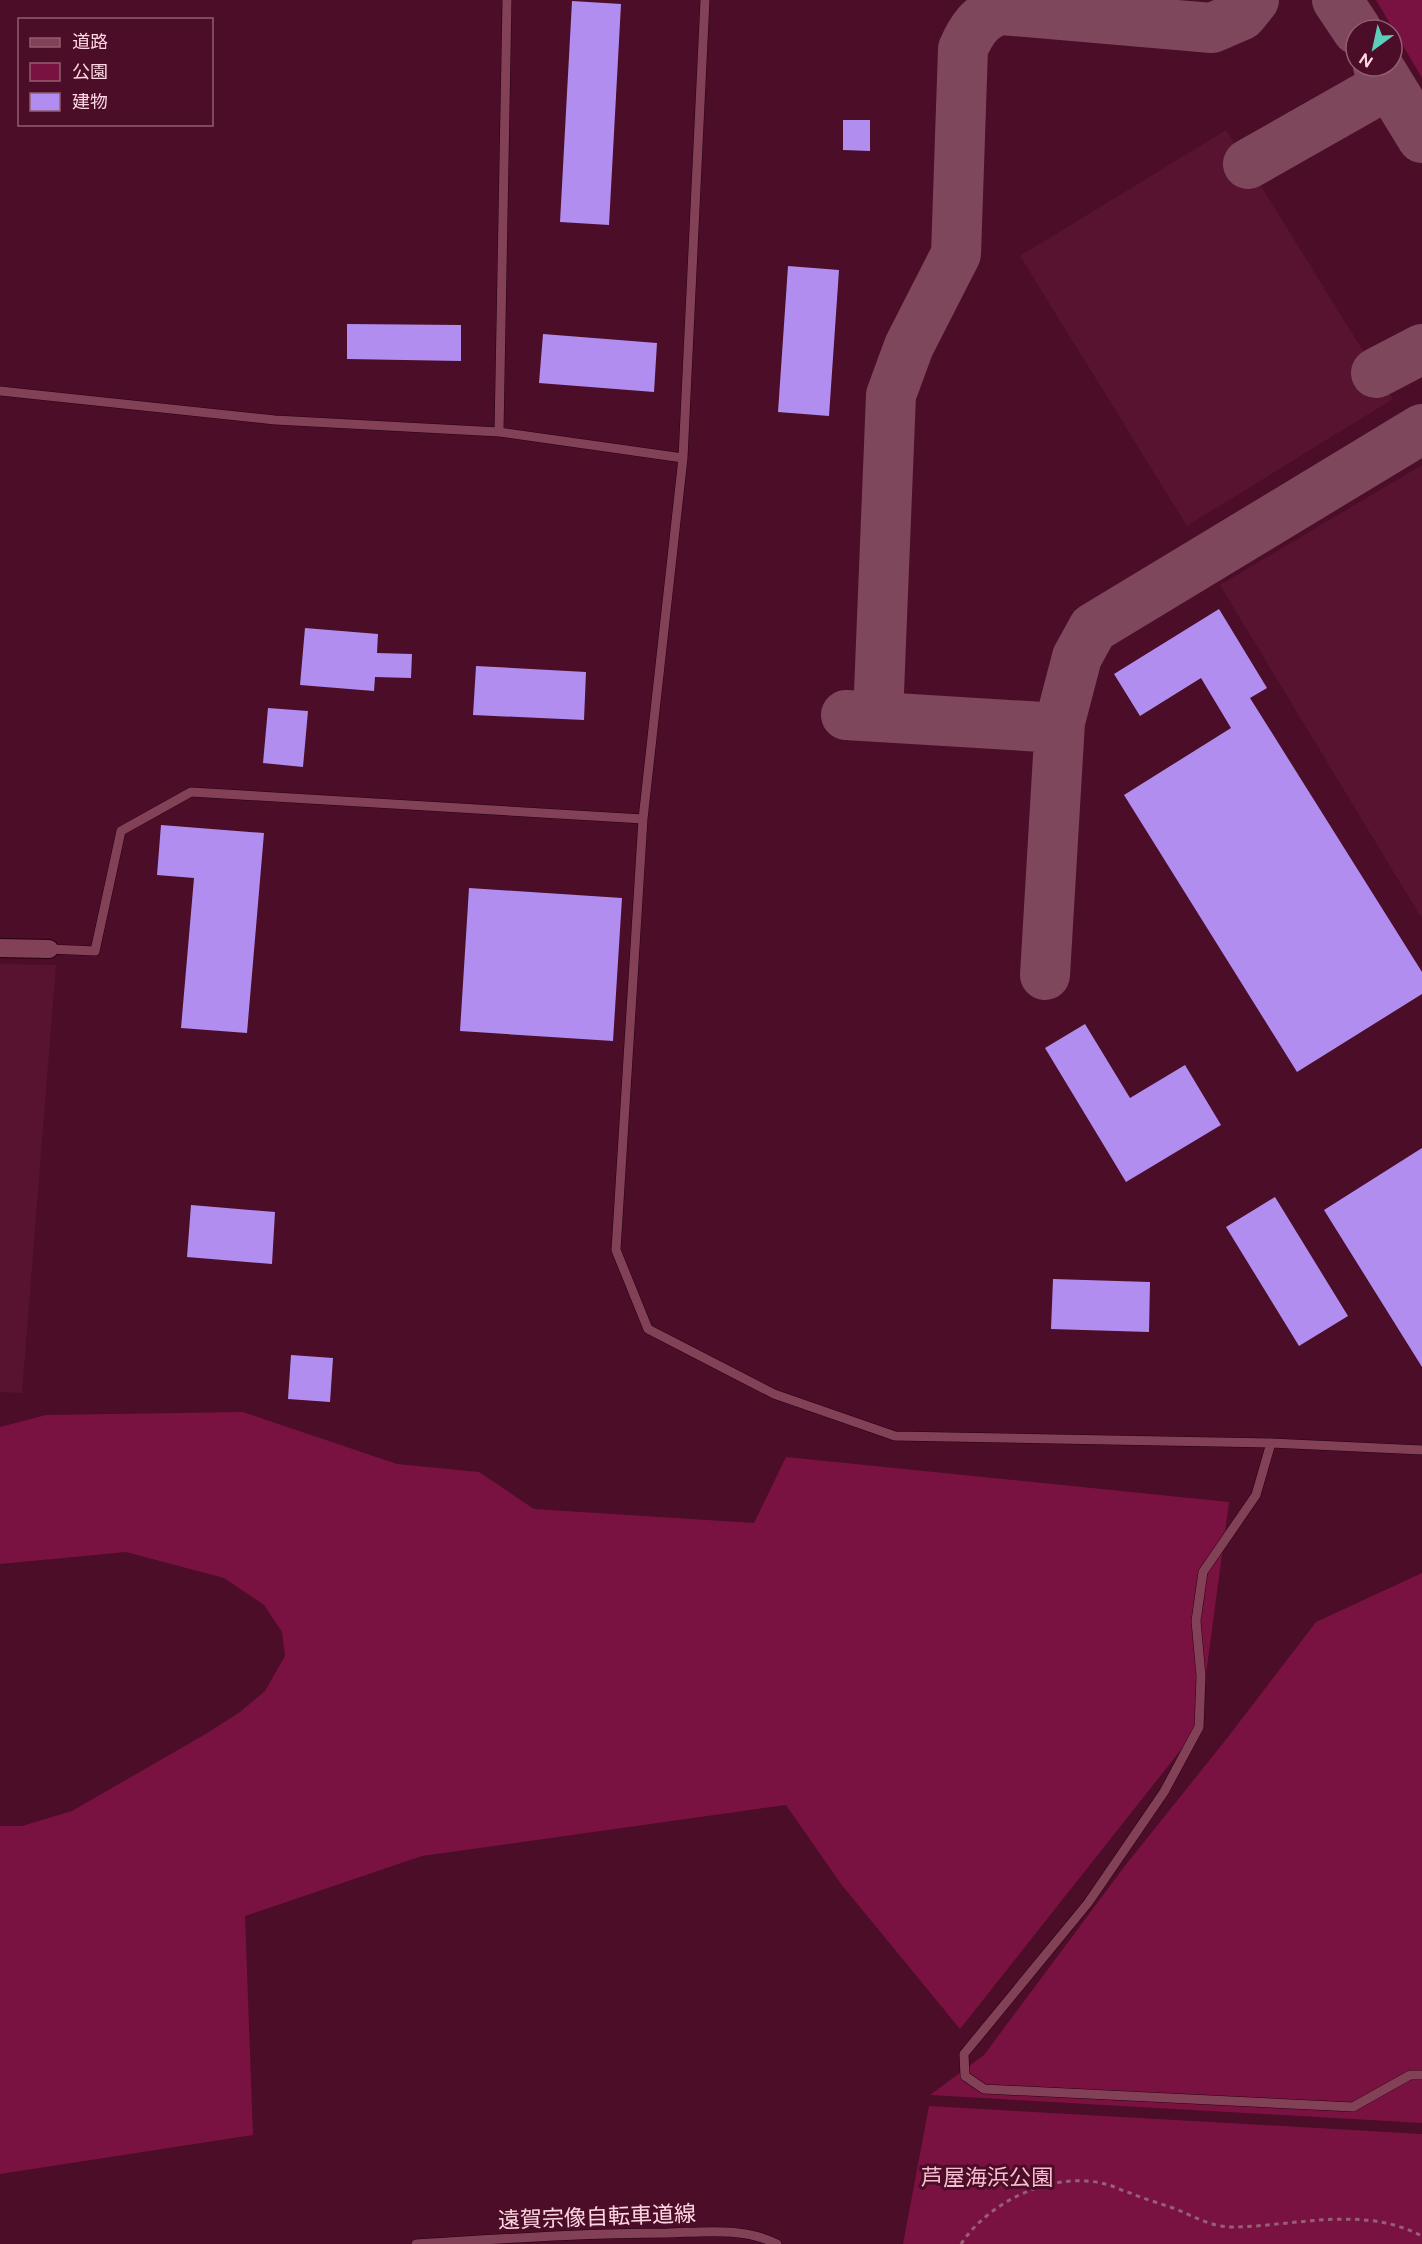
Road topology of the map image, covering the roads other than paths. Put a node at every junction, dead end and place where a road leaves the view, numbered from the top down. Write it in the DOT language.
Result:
graph roads {
  1 [pos="507,0"];
  2 [pos="705,0"];
  3 [pos="0,391"];
  4 [pos="499,432"];
  5 [pos="683,458"];
  6 [pos="643,819"];
  7 [pos="0,948"];
  8 [pos="49,949"];
  9 [pos="1271,1443"];
  10 [pos="1422,1450"];
  11 [pos="1422,2075"];
  12 [pos="416,2244"];
  13 [pos="777,2244"];
  1 -- 4 [label="lane"];
  2 -- 5 [label="lane"];
  3 -- 4 [label="lane"];
  4 -- 5 [label="lane"];
  5 -- 6 [label="lane"];
  6 -- 8 [label="lane"];
  6 -- 9 [label="lane"];
  7 -- 8 [label="street"];
  9 -- 10 [label="lane"];
  9 -- 11 [label="lane"];
  12 -- 13 [label="lane, 遠賀宗像自転車道線"];
}
